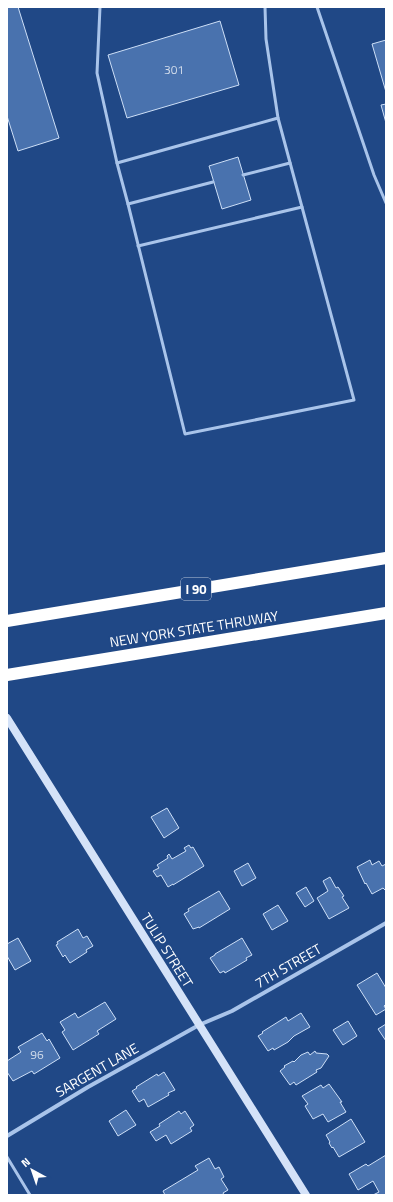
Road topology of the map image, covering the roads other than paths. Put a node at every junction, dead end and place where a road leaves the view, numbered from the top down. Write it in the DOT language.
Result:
graph roads {
  1 [pos="100,7"];
  2 [pos="265,7"];
  3 [pos="318,7"];
  4 [pos="278,118"];
  5 [pos="117,163"];
  6 [pos="290,163"];
  7 [pos="243,175"];
  8 [pos="214,182"];
  9 [pos="386,203"];
  10 [pos="128,204"];
  11 [pos="302,207"];
  12 [pos="138,246"];
  13 [pos="386,558"];
  14 [pos="386,613"];
  15 [pos="7,621"];
  16 [pos="7,675"];
  17 [pos="7,718"];
  18 [pos="386,923"];
  19 [pos="199,1025"];
  20 [pos="7,1136"];
  21 [pos="7,1157"];
  22 [pos="30,1195"];
  23 [pos="306,1195"];
  1 -- 5 [label="lane"];
  2 -- 4 [label="lane"];
  3 -- 9 [label="lane"];
  4 -- 5 [label="lane"];
  4 -- 6 [label="lane"];
  5 -- 10 [label="lane"];
  6 -- 7 [label="lane"];
  6 -- 11 [label="lane"];
  8 -- 10 [label="lane"];
  10 -- 12 [label="lane"];
  11 -- 12 [label="lane"];
  11 -- 12 [label="lane"];
  13 -- 15 [label="highway, I 90"];
  14 -- 16 [label="highway, NEW YORK STATE THRUWAY"];
  17 -- 19 [label="street, TULIP STREET"];
  18 -- 19 [label="street, 7TH STREET"];
  19 -- 20 [label="street, SARGENT LANE"];
  19 -- 23 [label="street, TULIP STREET"];
  21 -- 22 [label="lane"];
}
